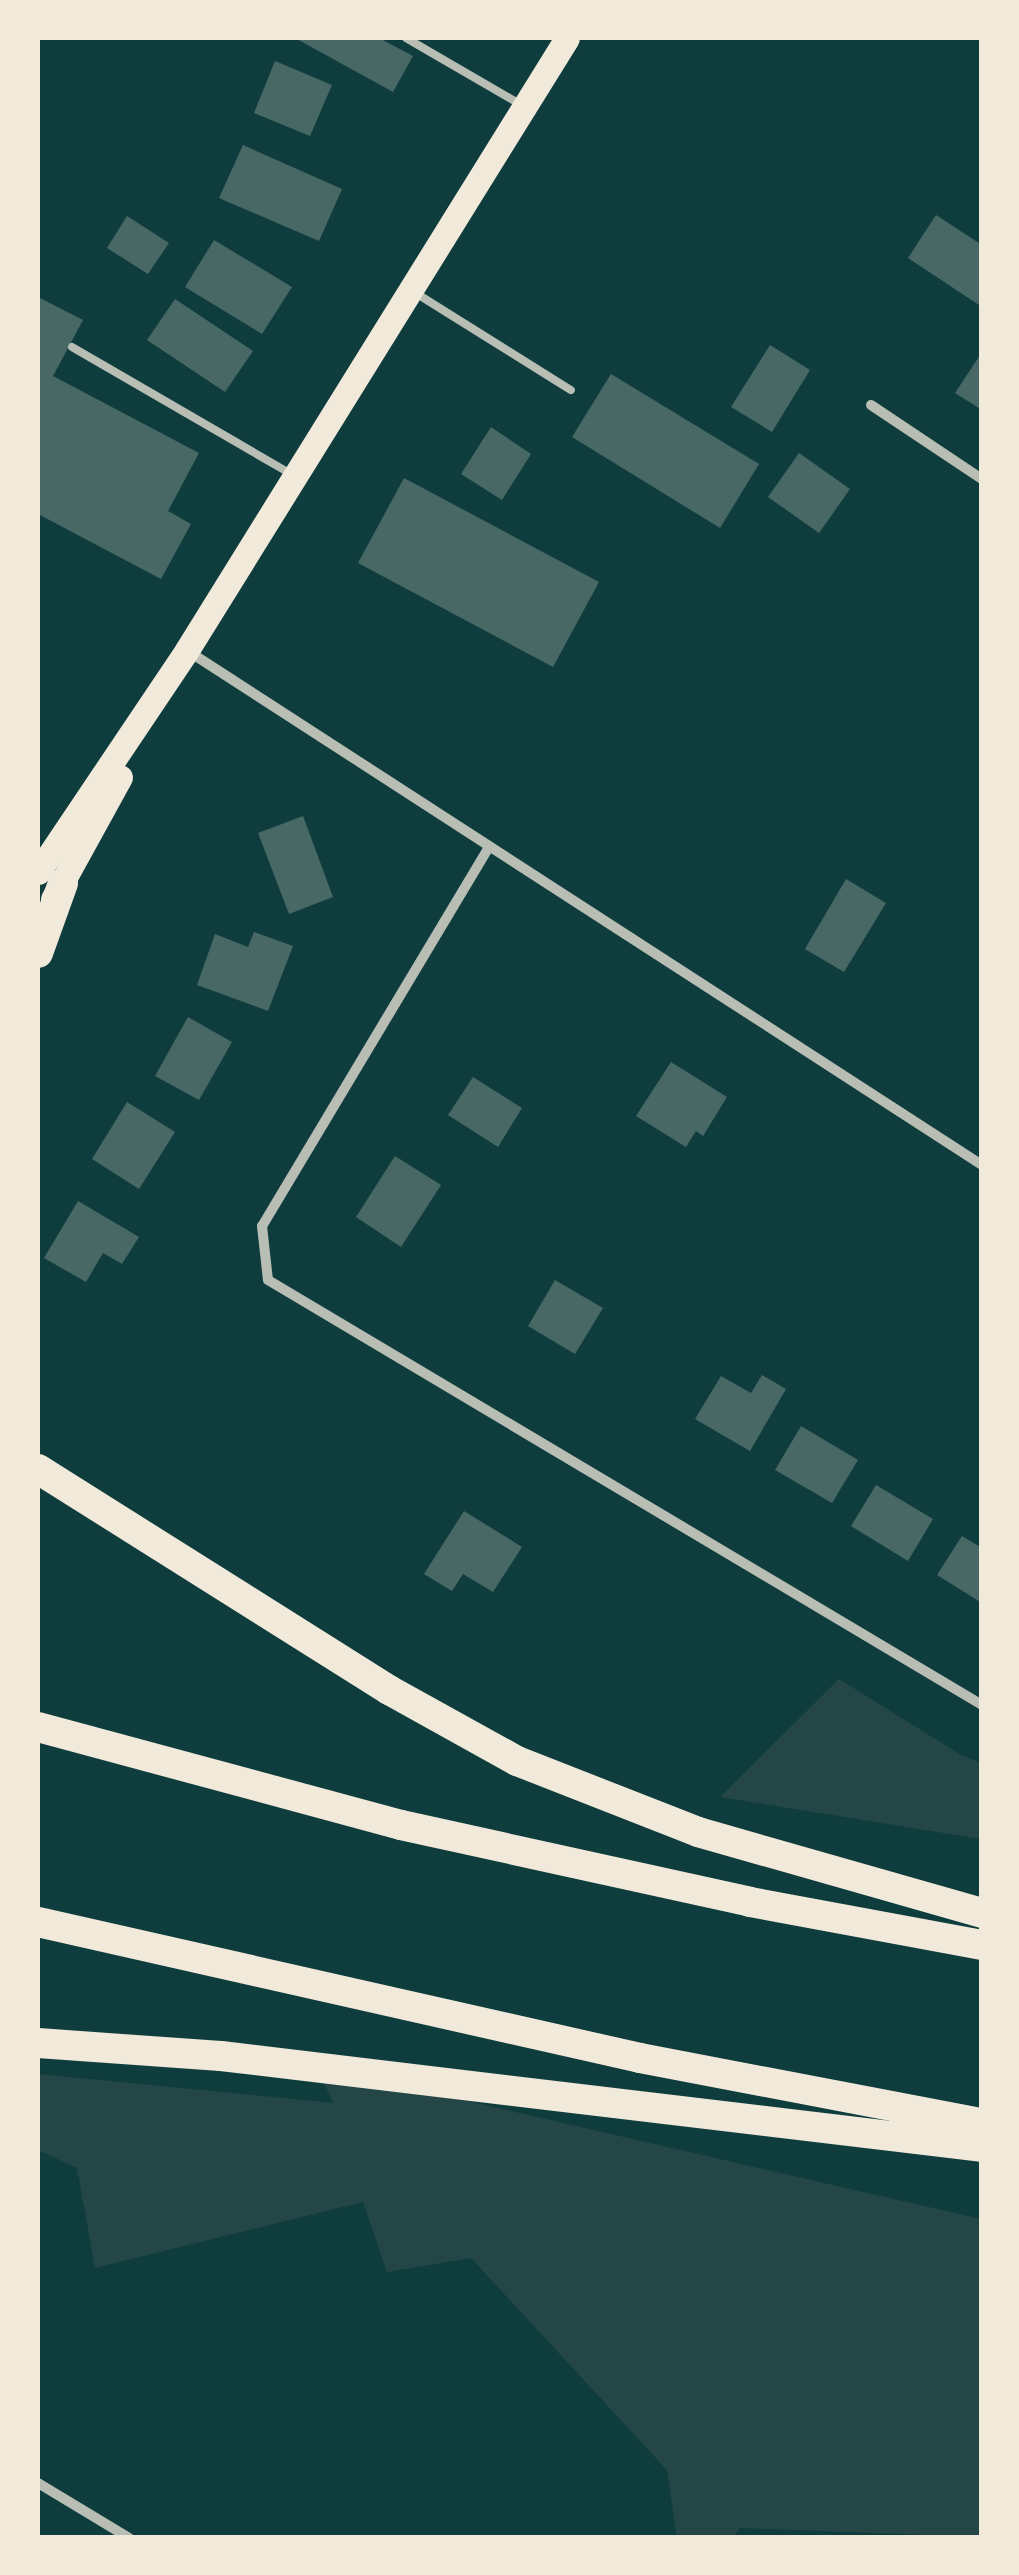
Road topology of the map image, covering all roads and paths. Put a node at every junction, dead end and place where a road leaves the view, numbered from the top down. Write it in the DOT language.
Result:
graph roads {
  1 [pos="406,38"];
  2 [pos="567,38"];
  3 [pos="524,106"];
  4 [pos="410,289"];
  5 [pos="72,347"];
  6 [pos="571,390"];
  7 [pos="871,406"];
  8 [pos="294,476"];
  9 [pos="982,479"];
  10 [pos="187,650"];
  11 [pos="488,846"];
  12 [pos="52,864"];
  13 [pos="38,925"];
  14 [pos="38,952"];
  15 [pos="982,1165"];
  16 [pos="38,1445"];
  17 [pos="38,1469"];
  18 [pos="92,1505"];
  19 [pos="982,1705"];
  20 [pos="38,1728"];
  21 [pos="982,1913"];
  22 [pos="38,1922"];
  23 [pos="982,1945"];
  24 [pos="38,2043"];
  25 [pos="982,2123"];
  26 [pos="982,2147"];
  27 [pos="38,2484"];
  28 [pos="128,2538"];
  1 -- 3 [label="lane"];
  2 -- 3 [label="main road"];
  3 -- 4 [label="main road"];
  4 -- 6 [label="lane"];
  4 -- 8 [label="main road"];
  5 -- 8 [label="lane"];
  7 -- 9 [label="street"];
  8 -- 10 [label="main road"];
  10 -- 11 [label="street"];
  10 -- 12 [label="main road"];
  11 -- 15 [label="street"];
  11 -- 19 [label="street"];
  12 -- 13 [label="main road"];
  12 -- 14 [label="highway"];
  16 -- 18 [label="highway"];
  17 -- 18 [label="highway"];
  18 -- 21 [label="highway"];
  20 -- 23 [label="highway"];
  22 -- 25 [label="highway"];
  24 -- 26 [label="highway"];
  27 -- 28 [label="street"];
}
